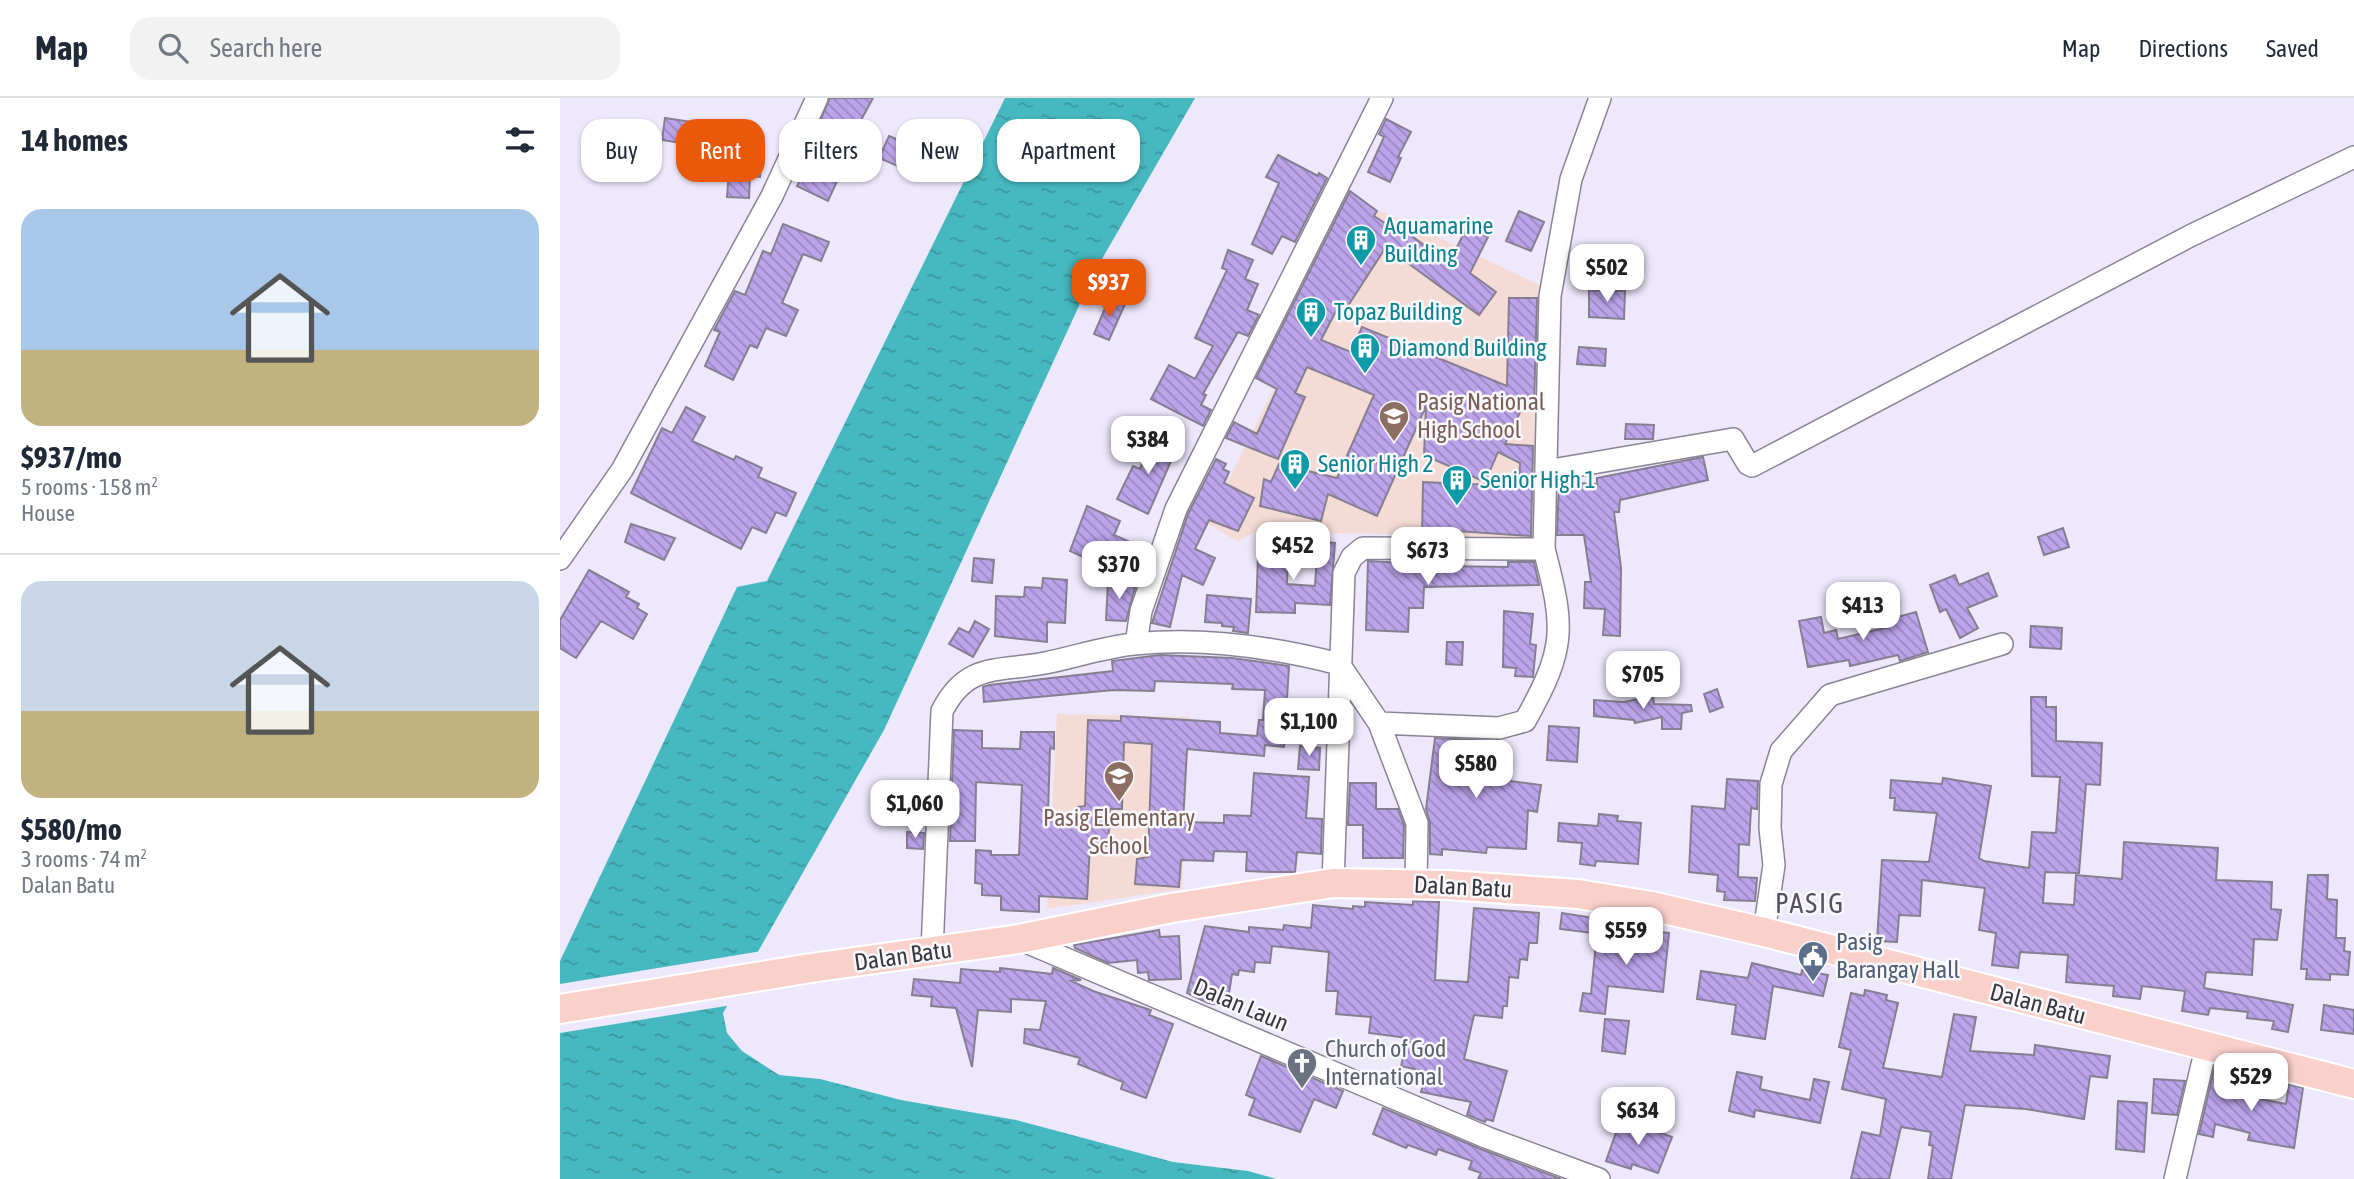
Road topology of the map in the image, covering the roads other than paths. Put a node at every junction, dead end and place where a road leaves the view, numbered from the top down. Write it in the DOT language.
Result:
graph roads {
  1 [pos="817,98"];
  2 [pos="1382,98"];
  3 [pos="1600,98"];
  4 [pos="2354,157"];
  5 [pos="1546,471"];
  6 [pos="1544,549"];
  7 [pos="560,559"];
  8 [pos="2002,643"];
  9 [pos="1136,644"];
  10 [pos="1339,664"];
  11 [pos="1380,723"];
  12 [pos="1333,883"];
  13 [pos="1416,885"];
  14 [pos="1764,932"];
  15 [pos="1018,939"];
  16 [pos="932,952"];
  17 [pos="560,1009"];
  18 [pos="2206,1048"];
  19 [pos="2354,1084"];
  20 [pos="1600,1179"];
  21 [pos="2175,1179"];
  1 -- 7 [label="street"];
  2 -- 9 [label="street"];
  3 -- 5 [label="street"];
  4 -- 5 [label="street"];
  5 -- 6 [label="street"];
  6 -- 10 [label="street"];
  6 -- 11 [label="street"];
  8 -- 14 [label="street"];
  9 -- 10 [label="street"];
  9 -- 16 [label="street"];
  10 -- 11 [label="street"];
  10 -- 12 [label="street"];
  11 -- 13 [label="street"];
  12 -- 13 [label="main road, Dalan Batu"];
  12 -- 15 [label="main road, Dalan Batu"];
  13 -- 14 [label="main road, Dalan Batu"];
  14 -- 18 [label="main road, Dalan Batu"];
  15 -- 16 [label="main road, Dalan Batu"];
  15 -- 20 [label="street, Dalan Laun"];
  16 -- 17 [label="main road, Dalan Batu"];
  18 -- 19 [label="main road, Dalan Batu"];
  18 -- 21 [label="street"];
}
